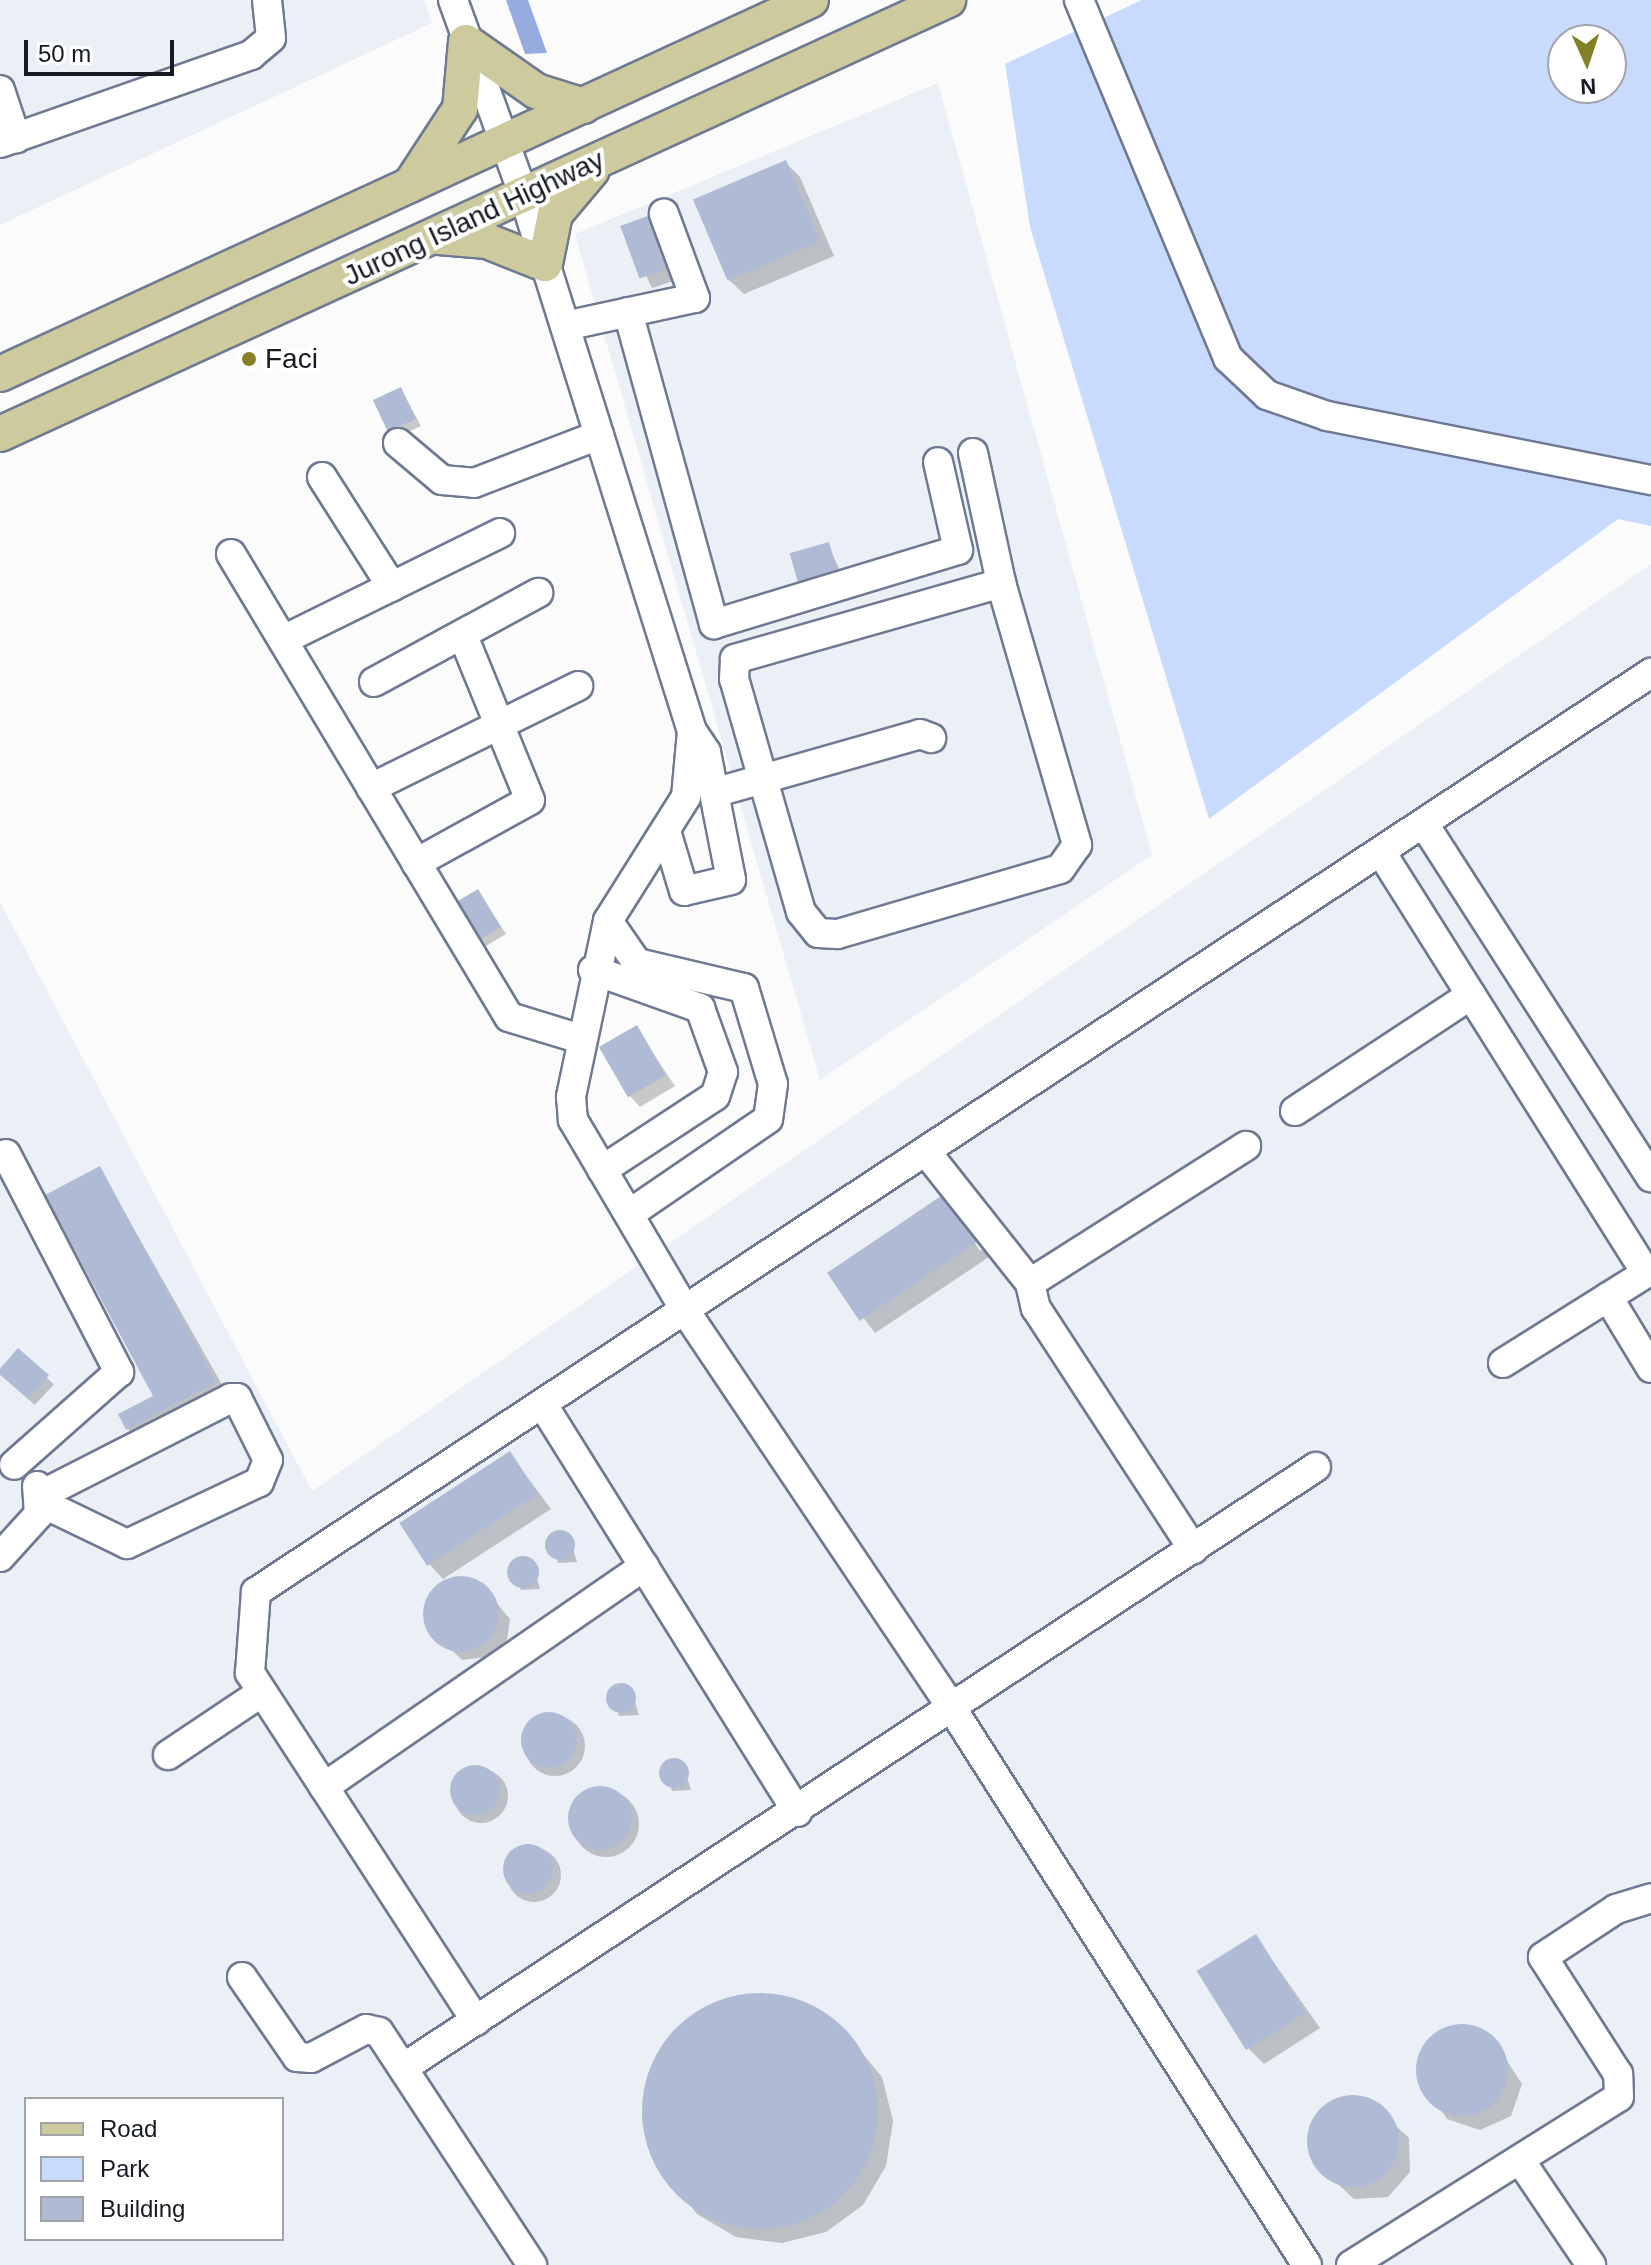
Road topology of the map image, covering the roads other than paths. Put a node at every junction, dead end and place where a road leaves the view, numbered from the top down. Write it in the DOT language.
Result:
graph roads {
  1 [pos="267,0"];
  2 [pos="453,0"];
  3 [pos="811,0"];
  4 [pos="948,0"];
  5 [pos="1079,0"];
  6 [pos="466,42"];
  7 [pos="0,90"];
  8 [pos="584,106"];
  9 [pos="8,140"];
  10 [pos="503,143"];
  11 [pos="601,160"];
  12 [pos="410,185"];
  13 [pos="524,196"];
  14 [pos="664,214"];
  15 [pos="434,237"];
  16 [pos="545,264"];
  17 [pos="628,312"];
  18 [pos="565,326"];
  19 [pos="0,374"];
  20 [pos="0,434"];
  21 [pos="599,435"];
  22 [pos="398,443"];
  23 [pos="973,453"];
  24 [pos="938,462"];
  25 [pos="322,477"];
  26 [pos="1651,480"];
  27 [pos="500,533"];
  28 [pos="231,554"];
  29 [pos="1001,583"];
  30 [pos="392,587"];
  31 [pos="538,593"];
  32 [pos="463,636"];
  33 [pos="283,640"];
  34 [pos="1651,673"];
  35 [pos="374,682"];
  36 [pos="578,686"];
  37 [pos="499,725"];
  38 [pos="692,731"];
  39 [pos="931,738"];
  40 [pos="763,779"];
  41 [pos="371,788"];
  42 [pos="717,792"];
  43 [pos="1424,824"];
  44 [pos="666,831"];
  45 [pos="1381,852"];
  46 [pos="416,863"];
  47 [pos="608,921"];
  48 [pos="593,970"];
  49 [pos="1471,995"];
  50 [pos="581,1039"];
  51 [pos="1295,1111"];
  52 [pos="1246,1146"];
  53 [pos="927,1153"];
  54 [pos="6,1154"];
  55 [pos="602,1170"];
  56 [pos="1651,1177"];
  57 [pos="629,1214"];
  58 [pos="1648,1271"];
  59 [pos="1030,1283"];
  60 [pos="1608,1297"];
  61 [pos="686,1312"];
  62 [pos="1503,1363"];
  63 [pos="1651,1368"];
  64 [pos="543,1405"];
  65 [pos="7,1459"];
  66 [pos="1316,1467"];
  67 [pos="42,1499"];
  68 [pos="1193,1549"];
  69 [pos="0,1557"];
  70 [pos="644,1566"];
  71 [pos="262,1692"];
  72 [pos="953,1710"];
  73 [pos="168,1755"];
  74 [pos="324,1787"];
  75 [pos="797,1812"];
  76 [pos="1651,1898"];
  77 [pos="242,1977"];
  78 [pos="476,2021"];
  79 [pos="403,2068"];
  80 [pos="1520,2160"];
  81 [pos="532,2265"];
  82 [pos="1307,2265"];
  83 [pos="1351,2265"];
  84 [pos="1591,2265"];
  1 -- 9 [label="street"];
  2 -- 6 [label="street"];
  3 -- 8 [label="main road, Jurong Island Highway"];
  4 -- 11 [label="main road, Jurong Island Highway"];
  5 -- 26 [label="street"];
  6 -- 8 [label="main road"];
  6 -- 10 [label="street"];
  6 -- 12 [label="main road"];
  7 -- 9 [label="street"];
  8 -- 10 [label="main road, Jurong Island Highway"];
  10 -- 12 [label="main road, Jurong Island Highway"];
  10 -- 13 [label="street"];
  11 -- 13 [label="main road, Jurong Island Highway"];
  11 -- 16 [label="main road"];
  12 -- 19 [label="main road, Jurong Island Highway"];
  13 -- 15 [label="main road, Jurong Island Highway"];
  13 -- 16 [label="street"];
  14 -- 17 [label="street"];
  15 -- 16 [label="main road"];
  15 -- 20 [label="main road, Jurong Island Highway"];
  16 -- 18 [label="street"];
  17 -- 18 [label="street"];
  17 -- 24 [label="street"];
  18 -- 21 [label="street"];
  21 -- 22 [label="street"];
  21 -- 38 [label="street"];
  23 -- 29 [label="street"];
  25 -- 30 [label="street"];
  27 -- 30 [label="street"];
  28 -- 33 [label="street"];
  29 -- 40 [label="street"];
  29 -- 40 [label="street"];
  30 -- 33 [label="street"];
  31 -- 32 [label="street"];
  32 -- 35 [label="street"];
  32 -- 37 [label="street"];
  33 -- 41 [label="street"];
  34 -- 43 [label="street"];
  36 -- 37 [label="street"];
  37 -- 41 [label="street"];
  37 -- 46 [label="street"];
  38 -- 42 [label="street"];
  38 -- 44 [label="street"];
  39 -- 40 [label="street"];
  40 -- 42 [label="street"];
  41 -- 46 [label="street"];
  42 -- 44 [label="street"];
  43 -- 45 [label="street"];
  43 -- 56 [label="street"];
  44 -- 47 [label="street"];
  45 -- 49 [label="street"];
  45 -- 53 [label="street"];
  46 -- 50 [label="street"];
  47 -- 48 [label="street"];
  47 -- 57 [label="street"];
  48 -- 50 [label="street"];
  48 -- 55 [label="street"];
  49 -- 51 [label="street"];
  49 -- 58 [label="street"];
  50 -- 55 [label="street"];
  52 -- 59 [label="street"];
  53 -- 59 [label="street"];
  53 -- 61 [label="street"];
  54 -- 65 [label="street"];
  55 -- 57 [label="street"];
  57 -- 61 [label="street"];
  58 -- 60 [label="street"];
  59 -- 68 [label="street"];
  60 -- 62 [label="street"];
  60 -- 63 [label="street"];
  61 -- 64 [label="street"];
  61 -- 72 [label="street"];
  64 -- 70 [label="street"];
  64 -- 71 [label="street"];
  65 -- 67 [label="street"];
  66 -- 68 [label="street"];
  67 -- 67 [label="street"];
  67 -- 69 [label="street"];
  68 -- 72 [label="street"];
  70 -- 74 [label="street"];
  70 -- 75 [label="street"];
  71 -- 73 [label="street"];
  71 -- 74 [label="street"];
  72 -- 75 [label="street"];
  72 -- 82 [label="street"];
  74 -- 78 [label="street"];
  75 -- 78 [label="street"];
  76 -- 80 [label="street"];
  77 -- 79 [label="street"];
  78 -- 79 [label="street"];
  79 -- 81 [label="street"];
  80 -- 83 [label="street"];
  80 -- 84 [label="street"];
}
